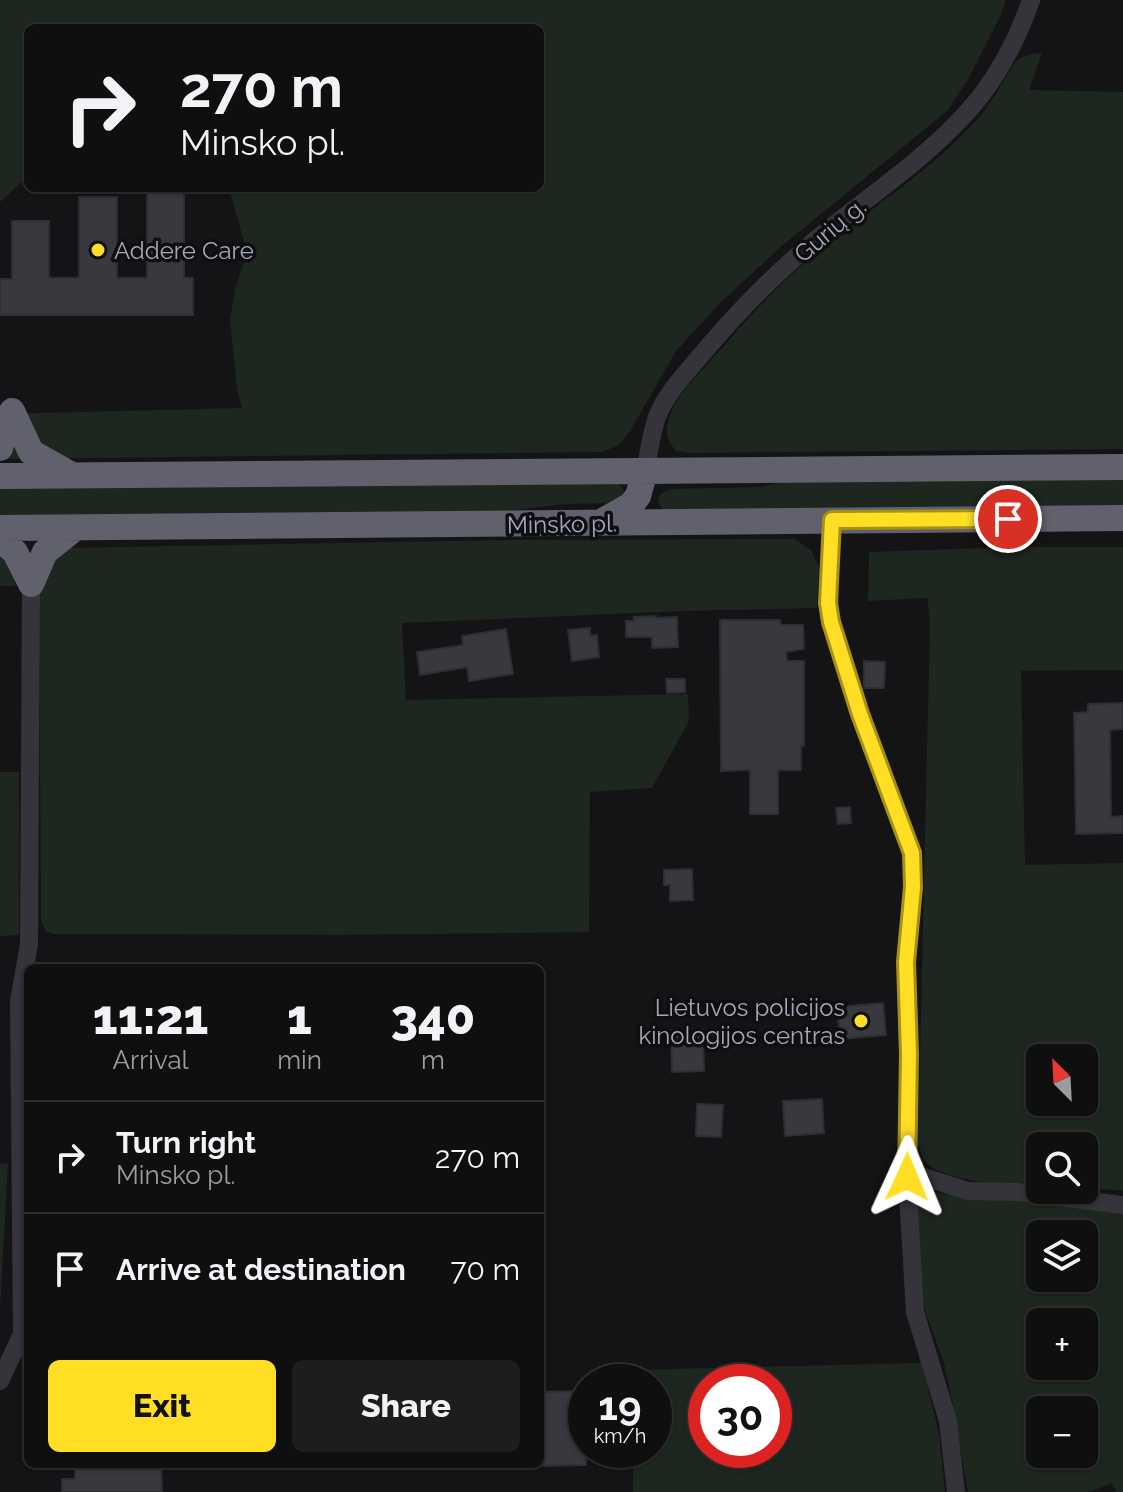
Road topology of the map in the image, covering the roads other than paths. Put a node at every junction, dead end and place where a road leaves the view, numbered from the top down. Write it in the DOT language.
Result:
graph roads {
  1 [pos="1031,0"];
  2 [pos="0,448"];
  3 [pos="1123,467"];
  4 [pos="645,471"];
  5 [pos="0,476"];
  6 [pos="73,476"];
  7 [pos="1123,518"];
  8 [pos="832,520"];
  9 [pos="597,524"];
  10 [pos="0,528"];
  11 [pos="75,528"];
  12 [pos="0,539"];
  13 [pos="31,584"];
  14 [pos="25,964"];
  15 [pos="24,972"];
  16 [pos="907,1177"];
  17 [pos="1123,1205"];
  18 [pos="0,1381"];
  19 [pos="956,1492"];
  1 -- 4 [label="street, Gurių g."];
  2 -- 6 [label="highway"];
  3 -- 4 [label="highway"];
  4 -- 6 [label="highway"];
  4 -- 9 [label="highway"];
  5 -- 6 [label="highway"];
  7 -- 8 [label="highway, Minsko pl."];
  8 -- 9 [label="highway, Minsko pl."];
  8 -- 16 [label="street"];
  9 -- 11 [label="highway, Minsko pl."];
  10 -- 11 [label="highway, Minsko pl."];
  11 -- 13 [label="highway"];
  12 -- 13 [label="highway"];
  13 -- 14 [label="street"];
  15 -- 18 [label="street"];
  16 -- 17 [label="street"];
  16 -- 19 [label="street"];
}
